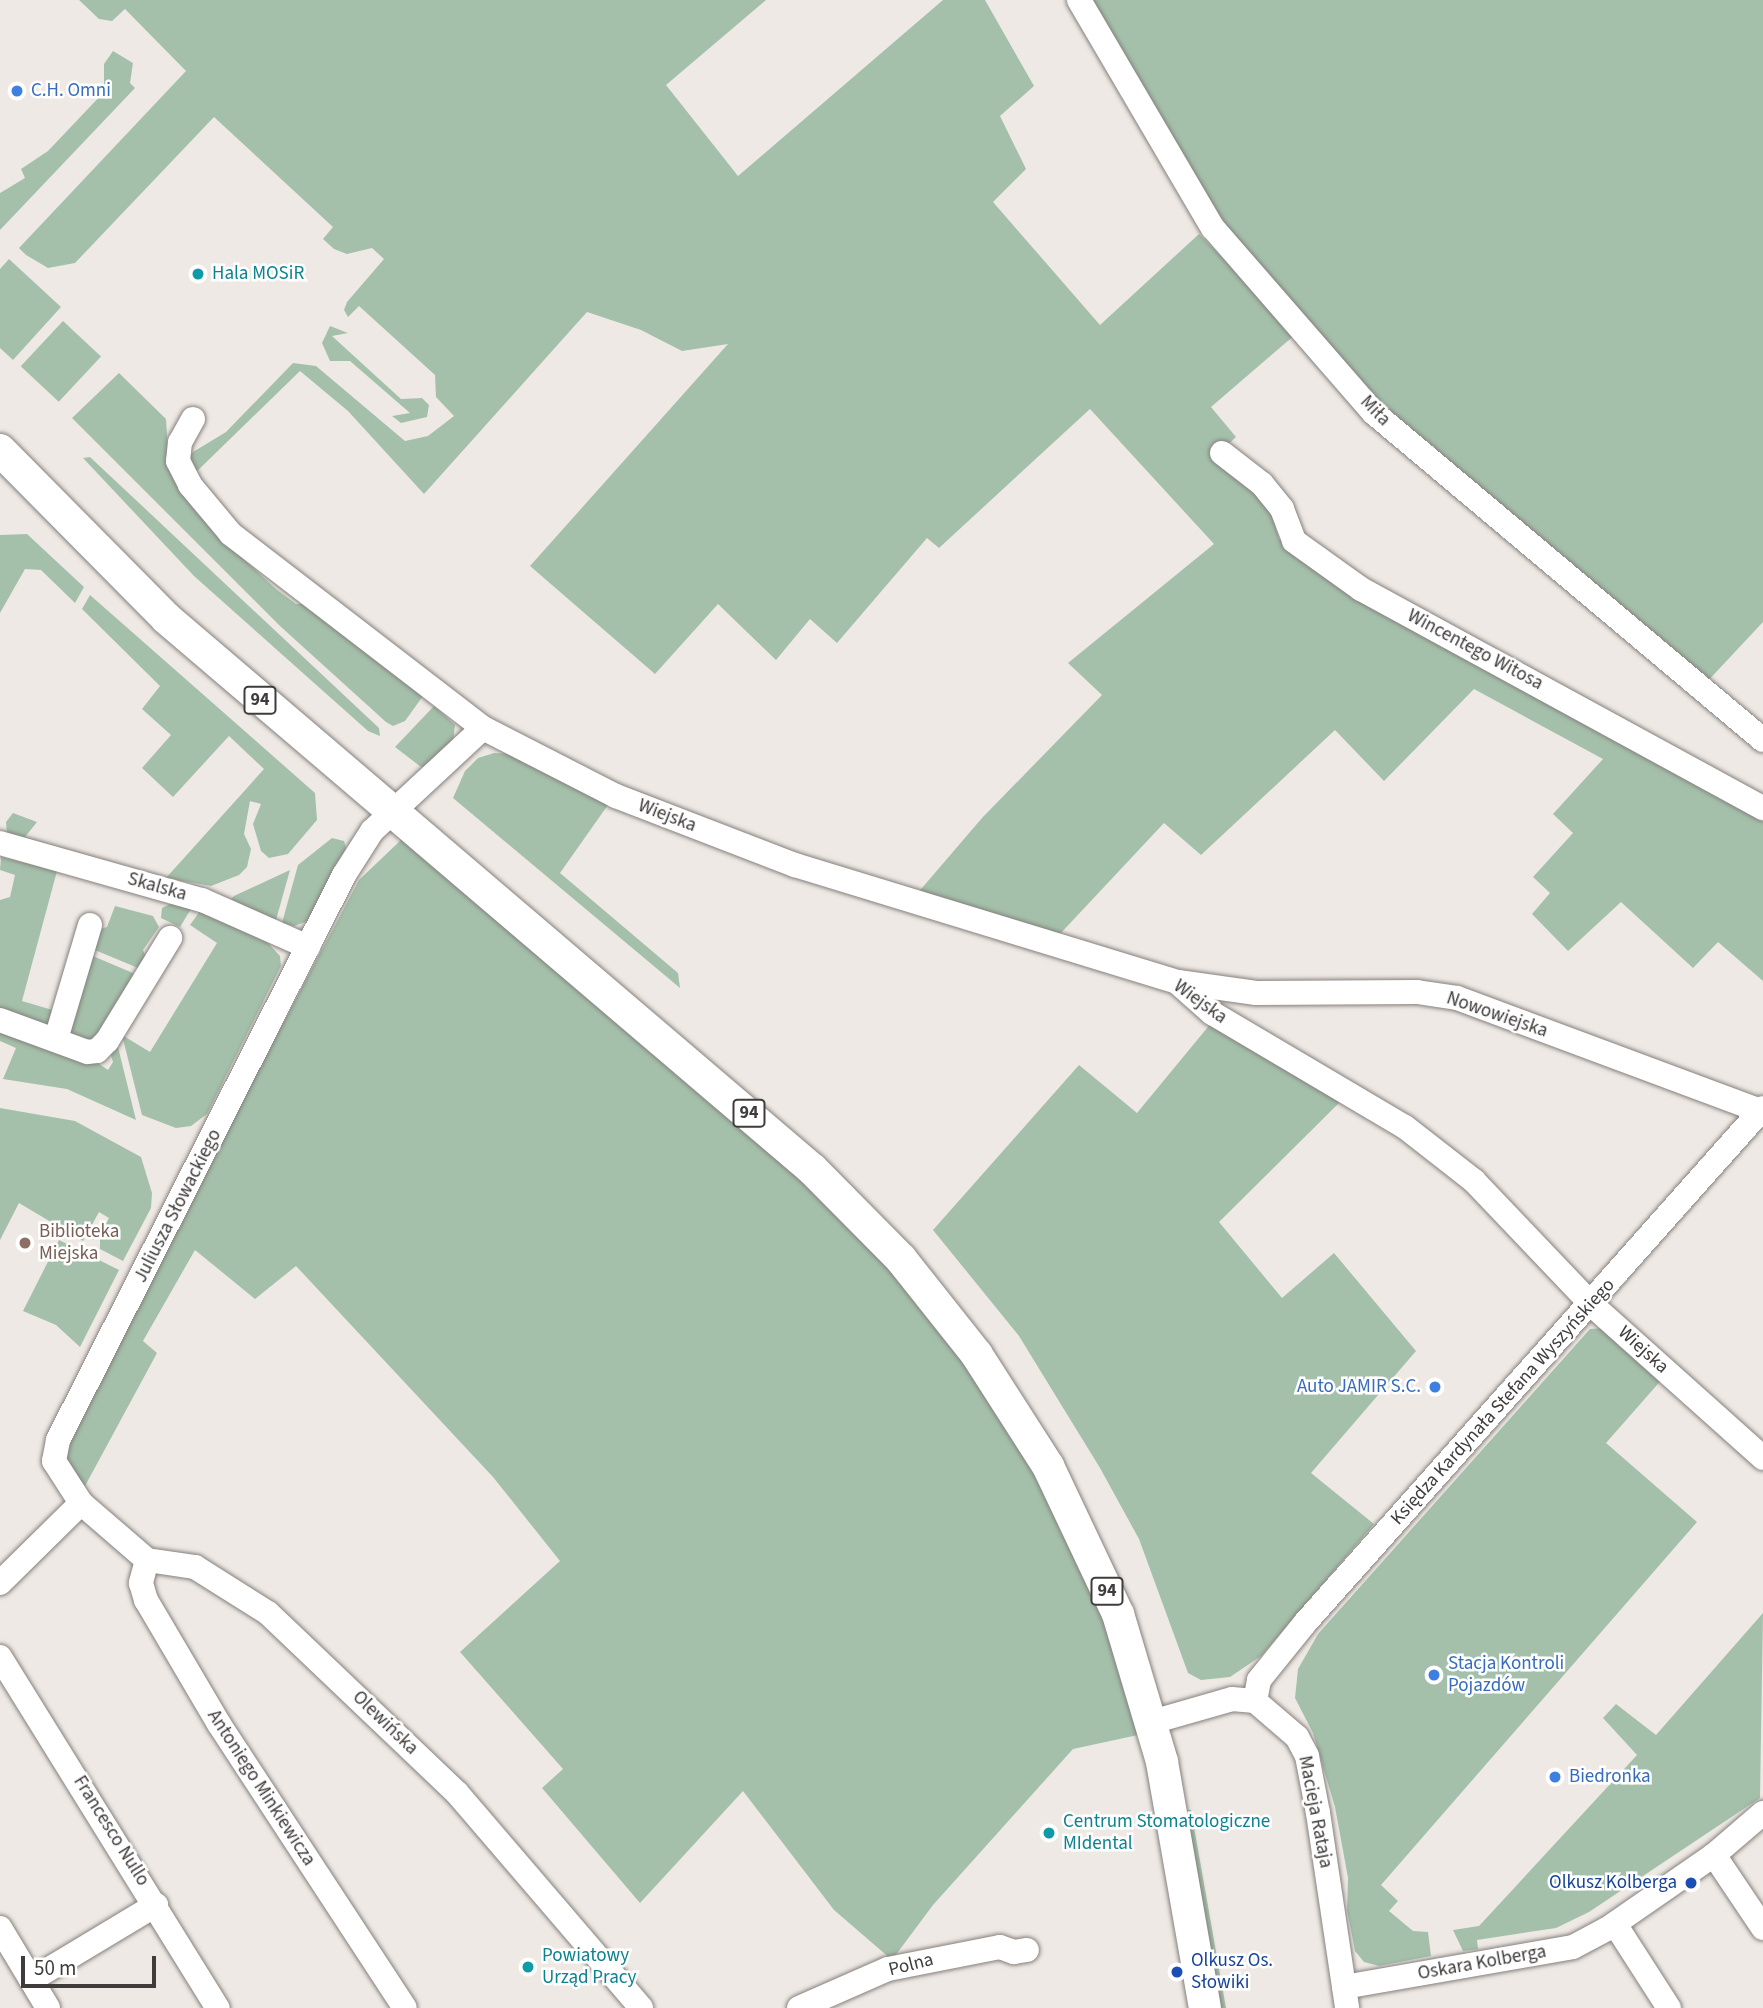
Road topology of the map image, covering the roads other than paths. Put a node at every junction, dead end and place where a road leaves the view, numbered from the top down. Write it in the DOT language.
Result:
graph roads {
  1 [pos="1079,0"];
  2 [pos="193,419"];
  3 [pos="0,450"];
  4 [pos="1222,453"];
  5 [pos="483,728"];
  6 [pos="1763,740"];
  7 [pos="1763,808"];
  8 [pos="392,815"];
  9 [pos="0,843"];
  10 [pos="90,925"];
  11 [pos="170,938"];
  12 [pos="308,947"];
  13 [pos="1177,982"];
  14 [pos="0,1020"];
  15 [pos="56,1040"];
  16 [pos="1762,1110"];
  17 [pos="1591,1304"];
  18 [pos="1763,1458"];
  19 [pos="81,1503"];
  20 [pos="147,1560"];
  21 [pos="0,1583"];
  22 [pos="0,1657"];
  23 [pos="1255,1701"];
  24 [pos="1152,1723"];
  25 [pos="1763,1813"];
  26 [pos="1714,1855"];
  27 [pos="156,1905"];
  28 [pos="1615,1924"];
  29 [pos="0,1928"];
  30 [pos="1763,1928"];
  31 [pos="1027,1950"];
  32 [pos="31,1980"];
  33 [pos="1345,1998"];
  34 [pos="48,2008"];
  35 [pos="218,2008"];
  36 [pos="405,2008"];
  37 [pos="640,2008"];
  38 [pos="799,2008"];
  39 [pos="1205,2008"];
  40 [pos="1669,2008"];
  1 -- 6 [label="street, Miła"];
  2 -- 5 [label="street, Wiejska"];
  3 -- 8 [label="main road, 94"];
  4 -- 7 [label="street, Wincentego Witosa"];
  5 -- 8 [label="street, Juliusza Słowackiego"];
  5 -- 13 [label="street, Wiejska"];
  8 -- 12 [label="street, Juliusza Słowackiego"];
  8 -- 24 [label="main road, 94"];
  9 -- 12 [label="street, Skalska"];
  10 -- 15 [label="street"];
  11 -- 15 [label="street"];
  12 -- 19 [label="street, Juliusza Słowackiego"];
  13 -- 16 [label="street, Nowowiejska"];
  13 -- 17 [label="street, Wiejska"];
  14 -- 15 [label="street"];
  16 -- 17 [label="street, Księdza Kardynała Stefana Wyszyńskiego"];
  17 -- 18 [label="street, Wiejska"];
  17 -- 23 [label="street, Księdza Kardynała Stefana Wyszyńskiego"];
  19 -- 20 [label="street"];
  19 -- 21 [label="street"];
  20 -- 36 [label="street, Antoniego Minkiewicza"];
  20 -- 37 [label="street, Olewińska"];
  22 -- 27 [label="street, Francesco Nullo"];
  23 -- 24 [label="street"];
  23 -- 33 [label="street, Macieja Rataja"];
  24 -- 39 [label="main road, 94"];
  25 -- 26 [label="street, Oskara Kolberga"];
  26 -- 28 [label="street, Oskara Kolberga"];
  26 -- 30 [label="street"];
  27 -- 32 [label="street"];
  27 -- 35 [label="street, Francesco Nullo"];
  28 -- 33 [label="street, Oskara Kolberga"];
  28 -- 40 [label="street"];
  29 -- 32 [label="street"];
  31 -- 38 [label="street, Polna"];
  32 -- 34 [label="street"];
}
